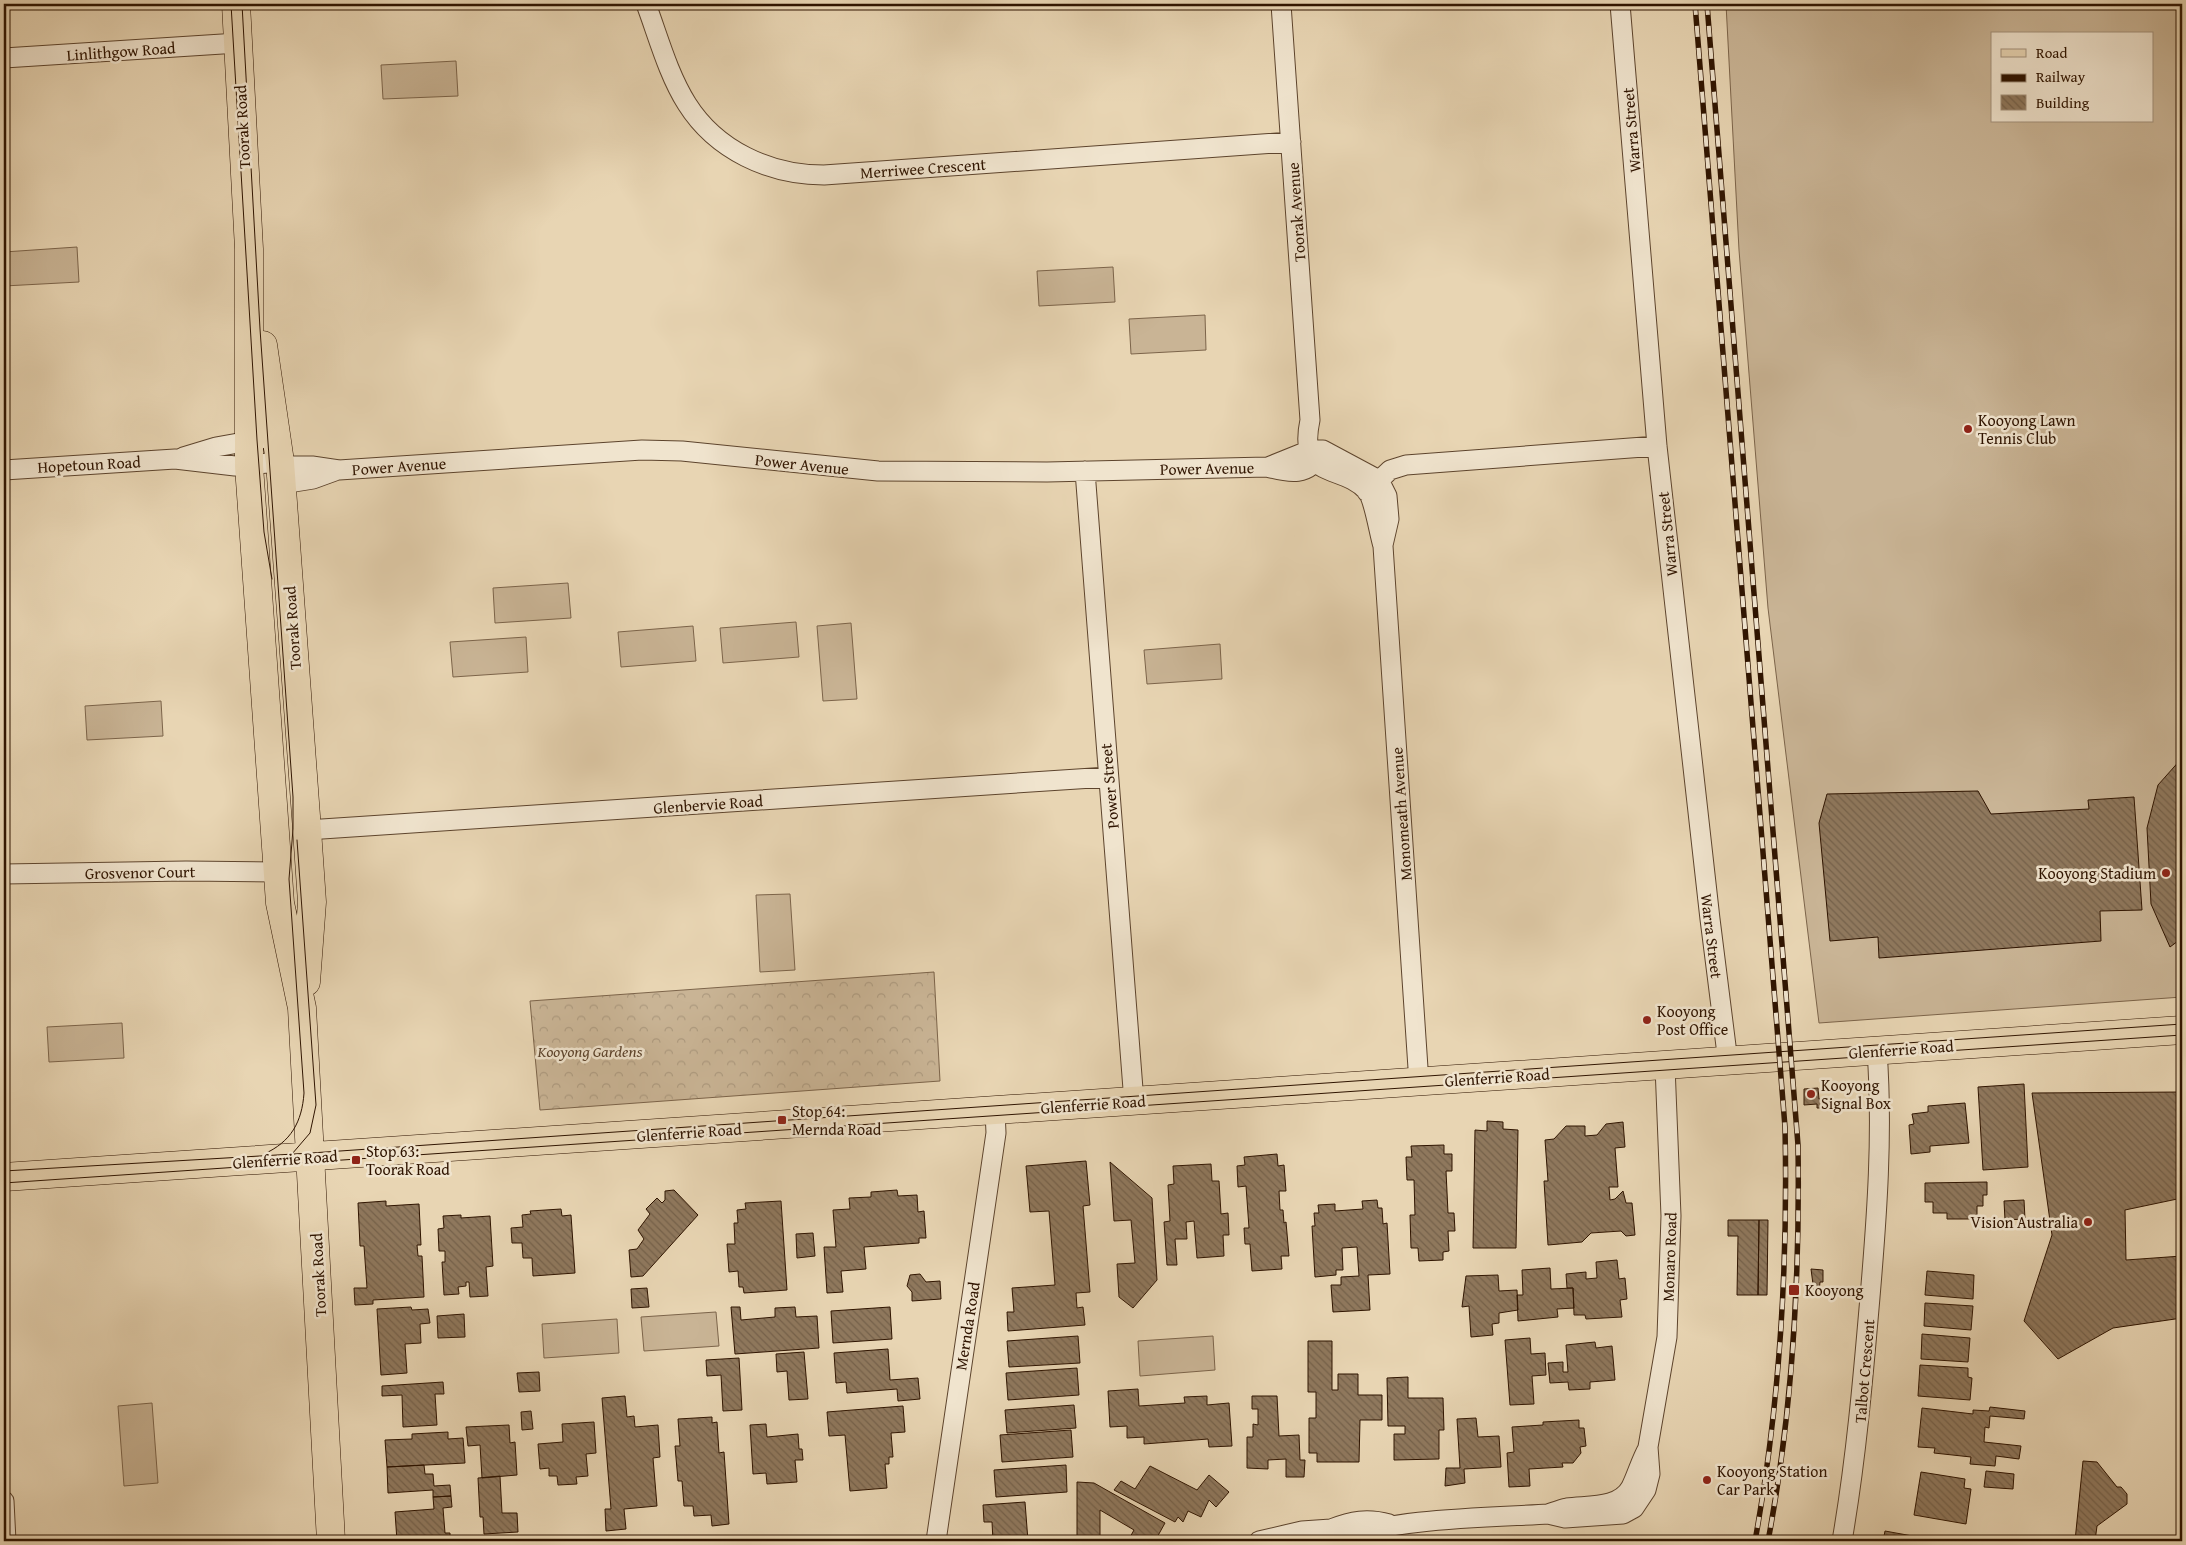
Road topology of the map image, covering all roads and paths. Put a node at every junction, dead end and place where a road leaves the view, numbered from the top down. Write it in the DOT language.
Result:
graph roads {
  1 [pos="236,4"];
  2 [pos="646,4"];
  3 [pos="1281,4"];
  4 [pos="1620,4"];
  5 [pos="238,43"];
  6 [pos="4,58"];
  7 [pos="1291,142"];
  8 [pos="249,249"];
  9 [pos="1657,446"];
  10 [pos="248,454"];
  11 [pos="1316,454"];
  12 [pos="175,459"];
  13 [pos="280,462"];
  14 [pos="4,470"];
  15 [pos="1085,471"];
  16 [pos="1373,486"];
  17 [pos="1108,777"];
  18 [pos="307,830"];
  19 [pos="277,872"];
  20 [pos="4,874"];
  21 [pos="302,1008"];
  22 [pos="2182,1030"];
  23 [pos="1876,1051"];
  24 [pos="1728,1062"];
  25 [pos="1665,1066"];
  26 [pos="1419,1082"];
  27 [pos="1134,1102"];
  28 [pos="995,1111"];
  29 [pos="311,1158"];
  30 [pos="4,1177"];
  31 [pos="4,1501"];
  32 [pos="1393,1525"];
  33 [pos="1329,1535"];
  34 [pos="1347,1540"];
  35 [pos="6,1541"];
  36 [pos="332,1541"];
  37 [pos="936,1541"];
  38 [pos="1259,1541"];
  39 [pos="1842,1541"];
  1 -- 5 [label="main road, Toorak Road"];
  2 -- 7 [label="street, Merriwee Crescent"];
  3 -- 7 [label="street, Toorak Avenue"];
  4 -- 9 [label="street, Warra Street"];
  5 -- 6 [label="street, Linlithgow Road"];
  5 -- 8 [label="main road, Toorak Road"];
  7 -- 11 [label="street, Toorak Avenue"];
  8 -- 10 [label="main road, Toorak Road"];
  8 -- 13 [label="main road, Toorak Road"];
  9 -- 16 [label="street"];
  9 -- 24 [label="street, Warra Street"];
  10 -- 12 [label="street, Hopetoun Road"];
  10 -- 12 [label="street, Hopetoun Road"];
  10 -- 13 [label="street, Hopetoun Road"];
  10 -- 13 [label="street, Hopetoun Road"];
  10 -- 19 [label="main road, Toorak Road"];
  11 -- 15 [label="street, Power Avenue"];
  11 -- 16 [label="street"];
  12 -- 14 [label="street, Hopetoun Road"];
  13 -- 15 [label="street, Power Avenue"];
  13 -- 18 [label="main road, Toorak Road"];
  15 -- 17 [label="street, Power Street"];
  16 -- 26 [label="street, Monomeath Avenue"];
  17 -- 18 [label="street, Glenbervie Road"];
  17 -- 27 [label="street, Power Street"];
  18 -- 21 [label="main road, Toorak Road"];
  19 -- 20 [label="street, Grosvenor Court"];
  19 -- 21 [label="main road, Toorak Road"];
  21 -- 29 [label="main road, Toorak Road"];
  22 -- 23 [label="main road, Glenferrie Road"];
  23 -- 24 [label="main road, Glenferrie Road"];
  23 -- 39 [label="street, Talbot Crescent"];
  24 -- 25 [label="main road, Glenferrie Road"];
  25 -- 26 [label="main road, Glenferrie Road"];
  25 -- 32 [label="street, Monaro Road"];
  26 -- 27 [label="main road, Glenferrie Road"];
  27 -- 28 [label="main road, Glenferrie Road"];
  28 -- 29 [label="main road, Glenferrie Road"];
  28 -- 37 [label="street, Mernda Road"];
  29 -- 30 [label="main road, Glenferrie Road"];
  29 -- 36 [label="main road, Toorak Road"];
  31 -- 35 [label="street"];
  32 -- 33 [label="street, Monaro Road"];
  32 -- 34 [label="street, Monaro Road"];
  33 -- 34 [label="street"];
  33 -- 38 [label="street, Monaro Road"];
}
